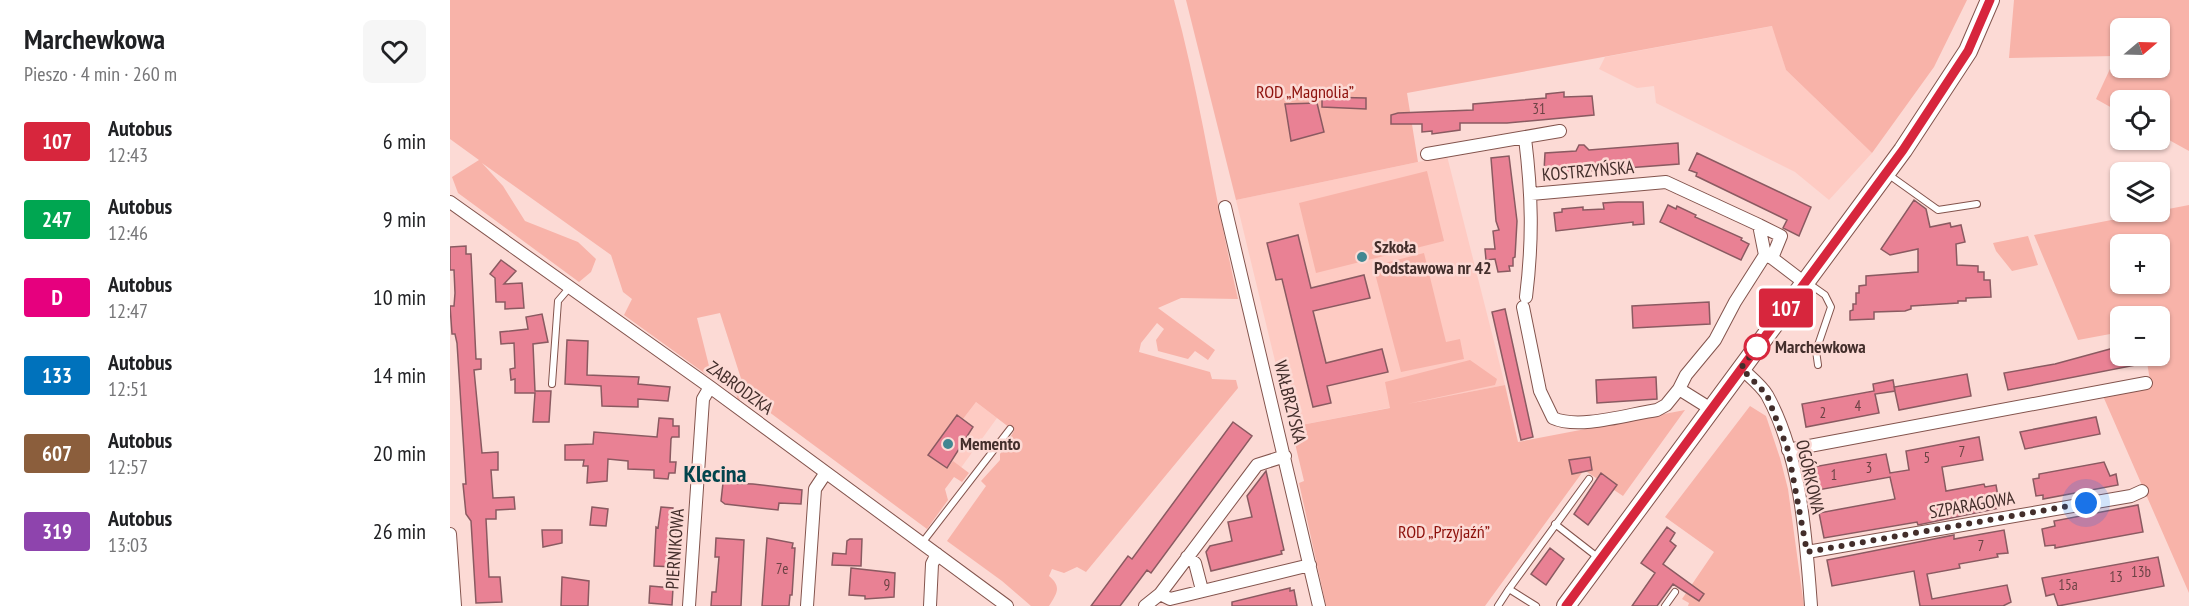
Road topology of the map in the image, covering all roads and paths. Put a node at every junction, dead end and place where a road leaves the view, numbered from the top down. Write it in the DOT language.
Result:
graph roads {
  1 [pos="1990,0"];
  2 [pos="1560,131"];
  3 [pos="1525,138"];
  4 [pos="1427,154"];
  5 [pos="1886,172"];
  6 [pos="1532,194"];
  7 [pos="450,202"];
  8 [pos="1977,204"];
  9 [pos="1225,207"];
  10 [pos="1759,225"];
  11 [pos="1769,257"];
  12 [pos="1801,279"];
  13 [pos="570,287"];
  14 [pos="1818,365"];
  15 [pos="1741,368"];
  16 [pos="2146,383"];
  17 [pos="552,384"];
  18 [pos="710,387"];
  19 [pos="1678,389"];
  20 [pos="1711,409"];
  21 [pos="1010,429"];
  22 [pos="1788,450"];
  23 [pos="1285,456"];
  24 [pos="825,474"];
  25 [pos="1588,479"];
  26 [pos="2142,491"];
  27 [pos="1555,524"];
  28 [pos="450,534"];
  29 [pos="922,543"];
  30 [pos="1807,552"];
  31 [pos="937,554"];
  32 [pos="1187,557"];
  33 [pos="1600,560"];
  34 [pos="1310,565"];
  35 [pos="1509,589"];
  36 [pos="1202,590"];
  37 [pos="1675,592"];
  38 [pos="1160,594"];
  39 [pos="455,606"];
  40 [pos="689,606"];
  41 [pos="807,606"];
  42 [pos="930,606"];
  43 [pos="1007,606"];
  44 [pos="1145,606"];
  45 [pos="1319,606"];
  46 [pos="1498,606"];
  47 [pos="1536,606"];
  48 [pos="1566,606"];
  49 [pos="1665,606"];
  50 [pos="1811,606"];
  1 -- 5 [label="street"];
  2 -- 3 [label="street"];
  3 -- 4 [label="street"];
  3 -- 6 [label="street, KOSTRZYŃSKA"];
  5 -- 8 [label="lane"];
  5 -- 12 [label="street"];
  6 -- 10 [label="street, KOSTRZYŃSKA"];
  6 -- 19 [label="street"];
  7 -- 13 [label="street, ZABRODZKA"];
  9 -- 23 [label="street, WAŁBRZYSKA"];
  10 -- 11 [label="street"];
  10 -- 11 [label="street, KOSTRZYŃSKA"];
  11 -- 12 [label="street"];
  11 -- 19 [label="street"];
  12 -- 14 [label="lane"];
  12 -- 15 [label="street"];
  13 -- 17 [label="lane"];
  13 -- 18 [label="street, ZABRODZKA"];
  15 -- 20 [label="street"];
  15 -- 22 [label="street, OGÓRKOWA"];
  16 -- 22 [label="street"];
  18 -- 24 [label="street, ZABRODZKA"];
  18 -- 40 [label="street, PIERNIKOWA"];
  19 -- 20 [label="street"];
  20 -- 33 [label="street"];
  21 -- 29 [label="lane"];
  22 -- 30 [label="street, OGÓRKOWA"];
  23 -- 32 [label="street"];
  23 -- 34 [label="street, WAŁBRZYSKA"];
  24 -- 29 [label="street, ZABRODZKA"];
  24 -- 41 [label="street"];
  25 -- 27 [label="lane"];
  26 -- 30 [label="street, SZPARAGOWA"];
  27 -- 33 [label="lane"];
  27 -- 35 [label="lane"];
  28 -- 39 [label="street"];
  29 -- 31 [label="street, ZABRODZKA"];
  30 -- 50 [label="street, OGÓRKOWA"];
  31 -- 42 [label="street"];
  31 -- 43 [label="street, ZABRODZKA"];
  32 -- 36 [label="street"];
  32 -- 38 [label="street"];
  33 -- 48 [label="street"];
  34 -- 36 [label="street"];
  34 -- 45 [label="street, WAŁBRZYSKA"];
  35 -- 46 [label="lane"];
  35 -- 47 [label="lane"];
  36 -- 38 [label="street"];
  37 -- 49 [label="lane"];
  38 -- 44 [label="street"];
}
